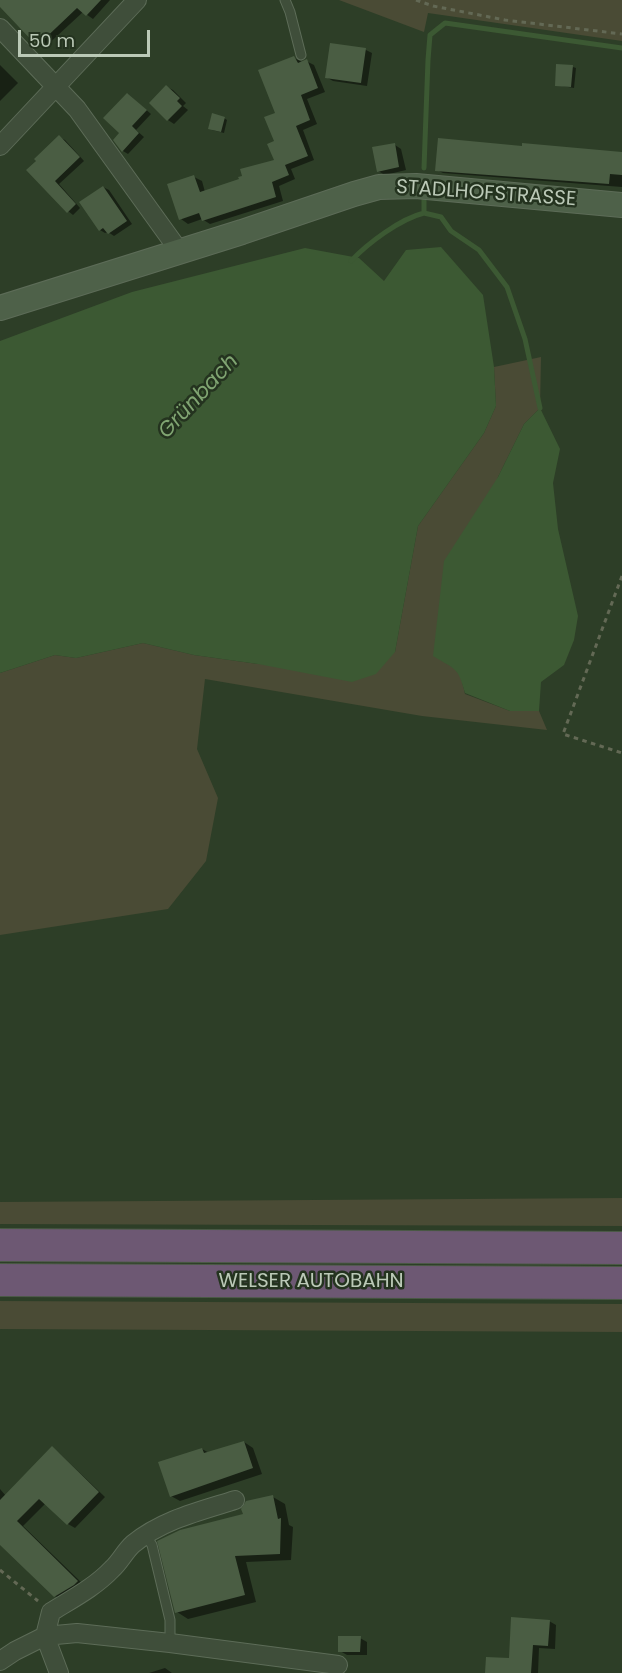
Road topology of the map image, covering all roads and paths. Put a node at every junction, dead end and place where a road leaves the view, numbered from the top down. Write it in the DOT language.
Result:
graph roads {
  1 [pos="137,0"];
  2 [pos="285,0"];
  3 [pos="416,0"];
  4 [pos="0,28"];
  5 [pos="622,34"];
  6 [pos="301,55"];
  7 [pos="56,88"];
  8 [pos="0,146"];
  9 [pos="622,205"];
  10 [pos="180,252"];
  11 [pos="0,308"];
  12 [pos="622,576"];
  13 [pos="622,753"];
  14 [pos="0,1245"];
  15 [pos="622,1248"];
  16 [pos="0,1280"];
  17 [pos="622,1283"];
  18 [pos="235,1500"];
  19 [pos="146,1536"];
  20 [pos="0,1570"];
  21 [pos="51,1612"];
  22 [pos="45,1636"];
  23 [pos="170,1643"];
  24 [pos="0,1661"];
  25 [pos="338,1665"];
  26 [pos="59,1673"];
  1 -- 7 [label="street"];
  2 -- 6 [label="lane"];
  3 -- 5 [label="path"];
  4 -- 7 [label="street"];
  7 -- 8 [label="street"];
  7 -- 10 [label="street"];
  9 -- 10 [label="street, STADLHOFSTRASSE"];
  10 -- 11 [label="street, STADLHOFSTRASSE"];
  12 -- 13 [label="path"];
  14 -- 15 [label="highway, WELSER AUTOBAHN"];
  16 -- 17 [label="highway, WELSER AUTOBAHN"];
  18 -- 19 [label="street"];
  19 -- 21 [label="street"];
  19 -- 23 [label="lane"];
  20 -- 21 [label="path"];
  21 -- 22 [label="street"];
  22 -- 23 [label="street"];
  22 -- 24 [label="street"];
  22 -- 26 [label="street"];
  23 -- 25 [label="street"];
}
